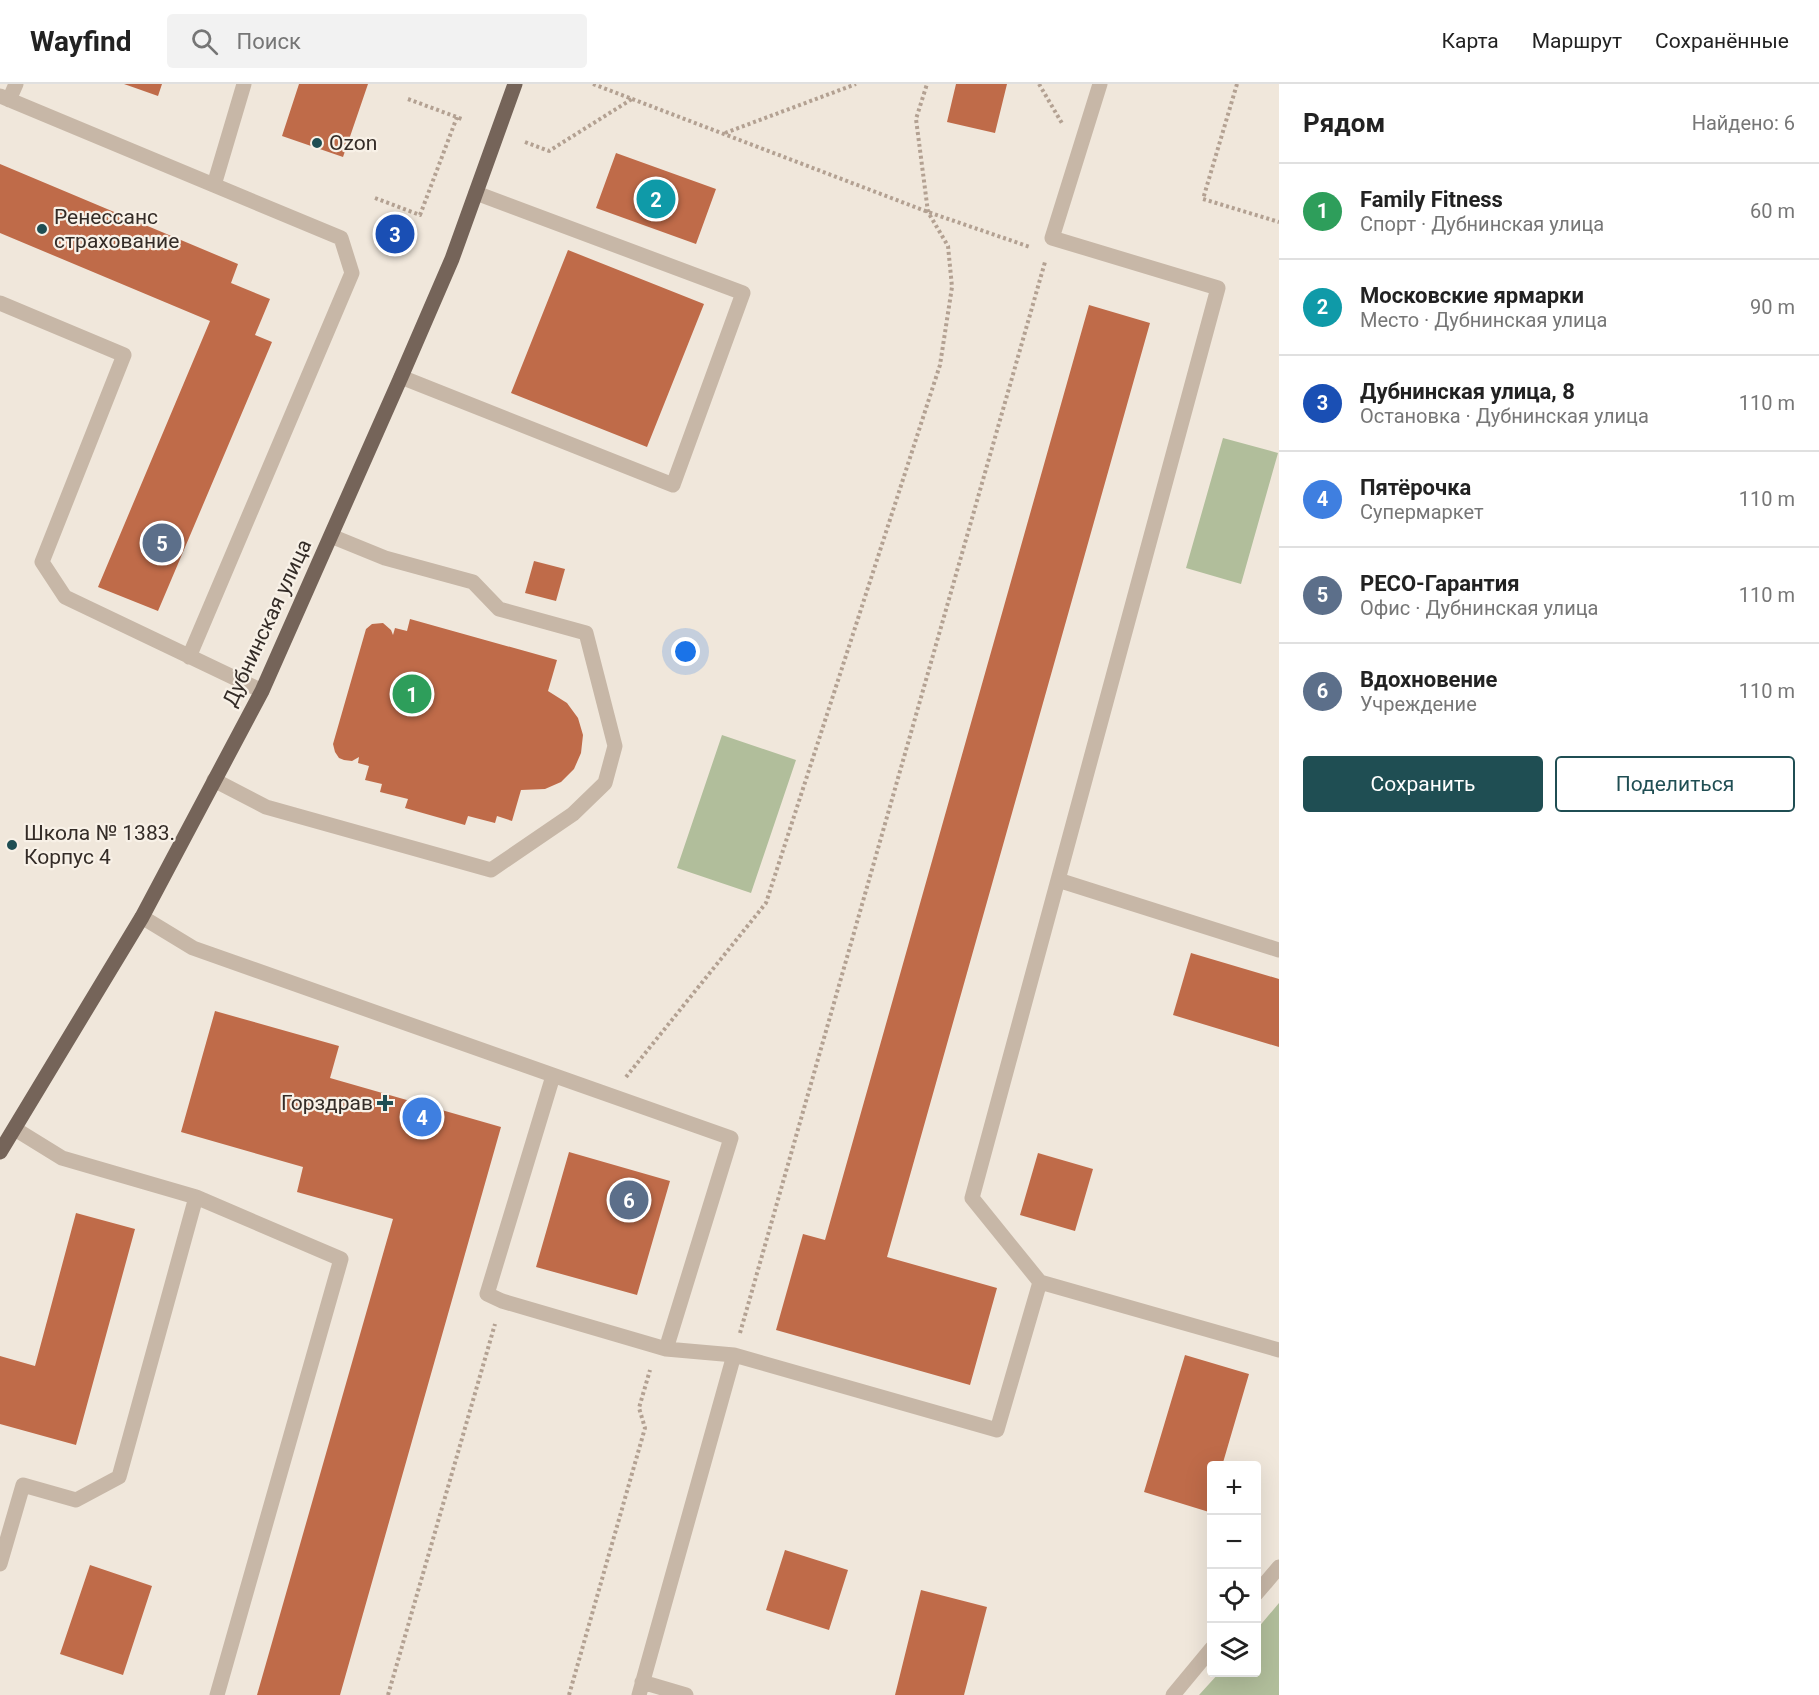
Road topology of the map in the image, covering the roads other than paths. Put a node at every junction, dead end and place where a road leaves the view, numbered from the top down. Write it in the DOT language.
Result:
graph roads {
  1 [pos="16,84"];
  2 [pos="244,84"];
  3 [pos="515,84"];
  4 [pos="1100,84"];
  5 [pos="5,98"];
  6 [pos="214,185"];
  7 [pos="476,194"];
  8 [pos="0,303"];
  9 [pos="401,377"];
  10 [pos="331,536"];
  11 [pos="189,657"];
  12 [pos="262,691"];
  13 [pos="214,780"];
  14 [pos="1058,880"];
  15 [pos="142,917"];
  16 [pos="1279,950"];
  17 [pos="554,1076"];
  18 [pos="15,1129"];
  19 [pos="0,1152"];
  20 [pos="196,1197"];
  21 [pos="1040,1282"];
  22 [pos="661,1347"];
  23 [pos="1279,1350"];
  24 [pos="734,1355"];
  25 [pos="0,1564"];
  26 [pos="1279,1567"];
  27 [pos="1261,1589"];
  28 [pos="1207,1654"];
  29 [pos="640,1688"];
  30 [pos="217,1695"];
  31 [pos="686,1695"];
  32 [pos="1173,1695"];
  1 -- 5 [label="lane"];
  2 -- 6 [label="lane"];
  3 -- 7 [label="main road, Дубнинская улица"];
  4 -- 14 [label="lane"];
  5 -- 6 [label="lane"];
  6 -- 11 [label="lane"];
  7 -- 9 [label="main road, Дубнинская улица"];
  7 -- 9 [label="lane"];
  8 -- 11 [label="lane"];
  9 -- 10 [label="main road, Дубнинская улица"];
  10 -- 12 [label="main road, Дубнинская улица"];
  10 -- 13 [label="lane"];
  11 -- 12 [label="lane"];
  12 -- 13 [label="main road, Дубнинская улица"];
  13 -- 15 [label="main road, Дубнинская улица"];
  14 -- 16 [label="lane"];
  14 -- 21 [label="lane"];
  15 -- 17 [label="lane"];
  15 -- 18 [label="main road, Дубнинская улица"];
  17 -- 22 [label="lane"];
  17 -- 22 [label="lane"];
  18 -- 19 [label="main road, Дубнинская улица"];
  18 -- 20 [label="lane"];
  20 -- 25 [label="lane"];
  20 -- 30 [label="lane"];
  21 -- 23 [label="lane"];
  21 -- 24 [label="lane"];
  22 -- 24 [label="lane"];
  24 -- 29 [label="lane"];
  26 -- 27 [label="lane"];
  28 -- 32 [label="lane"];
  29 -- 31 [label="lane"];
}
